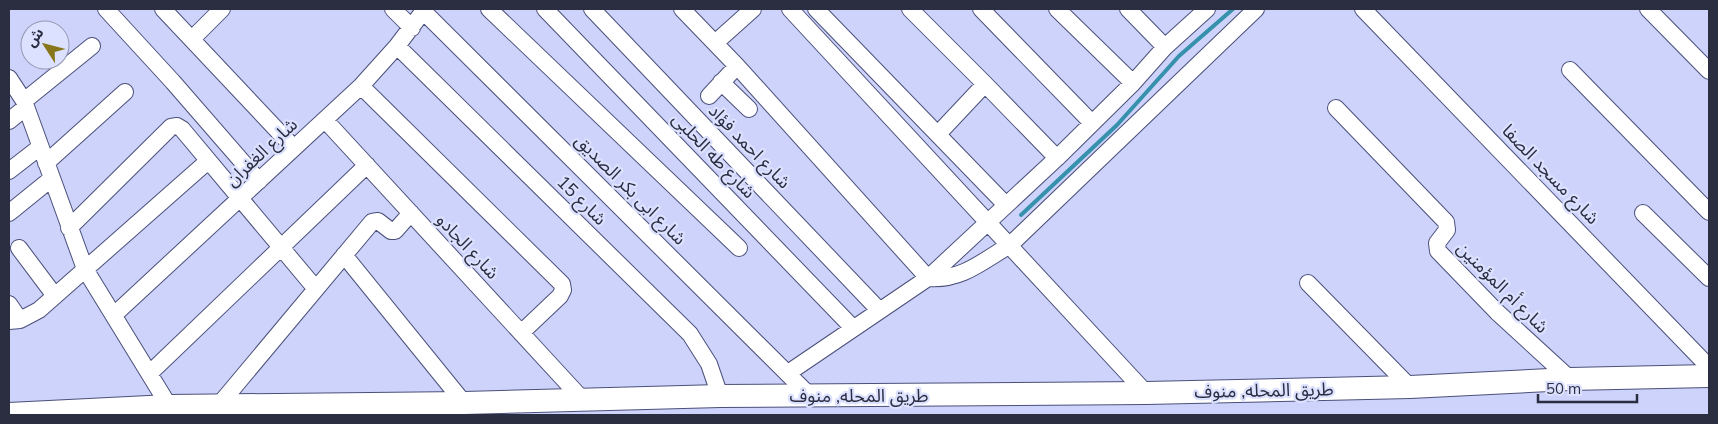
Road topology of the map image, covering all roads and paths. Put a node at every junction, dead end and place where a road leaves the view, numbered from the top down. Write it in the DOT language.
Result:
graph roads {
  1 [pos="106,9"];
  2 [pos="163,9"];
  3 [pos="222,9"];
  4 [pos="393,9"];
  5 [pos="489,9"];
  6 [pos="546,9"];
  7 [pos="592,9"];
  8 [pos="682,9"];
  9 [pos="753,9"];
  10 [pos="790,9"];
  11 [pos="816,9"];
  12 [pos="910,9"];
  13 [pos="981,9"];
  14 [pos="1057,9"];
  15 [pos="1128,9"];
  16 [pos="1207,9"];
  17 [pos="1256,9"];
  18 [pos="1363,9"];
  19 [pos="1648,9"];
  20 [pos="424,10"];
  21 [pos="412,28"];
  22 [pos="192,39"];
  23 [pos="715,43"];
  24 [pos="92,46"];
  25 [pos="398,46"];
  26 [pos="1165,47"];
  27 [pos="737,66"];
  28 [pos="1570,70"];
  29 [pos="1709,72"];
  30 [pos="9,78"];
  31 [pos="721,82"];
  32 [pos="1132,83"];
  33 [pos="986,84"];
  34 [pos="361,86"];
  35 [pos="125,92"];
  36 [pos="709,96"];
  37 [pos="25,104"];
  38 [pos="1336,108"];
  39 [pos="749,109"];
  40 [pos="325,120"];
  41 [pos="9,121"];
  42 [pos="1092,123"];
  43 [pos="938,134"];
  44 [pos="40,147"];
  45 [pos="294,148"];
  46 [pos="1057,158"];
  47 [pos="208,160"];
  48 [pos="46,163"];
  49 [pos="367,165"];
  50 [pos="9,171"];
  51 [pos="51,179"];
  52 [pos="259,181"];
  53 [pos="240,199"];
  54 [pos="1006,205"];
  55 [pos="9,212"];
  56 [pos="1709,212"];
  57 [pos="411,213"];
  58 [pos="1643,213"];
  59 [pos="987,222"];
  60 [pos="69,228"];
  61 [pos="1010,245"];
  62 [pos="19,248"];
  63 [pos="281,248"];
  64 [pos="739,248"];
  65 [pos="344,255"];
  66 [pos="85,269"];
  67 [pos="928,278"];
  68 [pos="1709,278"];
  69 [pos="1308,283"];
  70 [pos="316,289"];
  71 [pos="55,296"];
  72 [pos="9,304"];
  73 [pos="879,310"];
  74 [pos="114,315"];
  75 [pos="14,321"];
  76 [pos="853,328"];
  77 [pos="521,333"];
  78 [pos="1709,367"];
  79 [pos="150,373"];
  80 [pos="788,373"];
  81 [pos="1709,376"];
  82 [pos="1570,379"];
  83 [pos="1410,387"];
  84 [pos="1146,393"];
  85 [pos="720,396"];
  86 [pos="809,396"];
  87 [pos="582,399"];
  88 [pos="464,403"];
  89 [pos="169,406"];
  90 [pos="219,410"];
  91 [pos="9,414"];
  1 -- 52 [label="street"];
  2 -- 22 [label="street"];
  3 -- 22 [label="street"];
  4 -- 21 [label="street"];
  5 -- 64 [label="street"];
  6 -- 76 [label="street, شارع طه الحلبى"];
  7 -- 73 [label="street, شارع احمد فؤاد"];
  8 -- 23 [label="street"];
  9 -- 23 [label="street"];
  10 -- 59 [label="street"];
  11 -- 43 [label="street"];
  12 -- 33 [label="street"];
  13 -- 42 [label="street"];
  14 -- 32 [label="street"];
  15 -- 26 [label="street"];
  16 -- 26 [label="street"];
  17 -- 61 [label="street"];
  18 -- 78 [label="street, شارع مسجد الصفا"];
  19 -- 29 [label="street"];
  20 -- 21 [label="street, شارع الغفران"];
  20 -- 80 [label="street, شارع ابى بكر الصديق"];
  21 -- 25 [label="street, شارع الغفران"];
  22 -- 45 [label="street"];
  23 -- 27 [label="street"];
  24 -- 37 [label="street"];
  25 -- 34 [label="street, شارع الغفران"];
  25 -- 85 [label="street, شارع 15"];
  26 -- 32 [label="street"];
  27 -- 31 [label="street"];
  27 -- 67 [label="street"];
  28 -- 56 [label="street"];
  30 -- 37 [label="street"];
  31 -- 36 [label="street"];
  31 -- 39 [label="street"];
  32 -- 42 [label="street"];
  33 -- 43 [label="street"];
  33 -- 46 [label="street"];
  34 -- 40 [label="street, شارع الغفران"];
  34 -- 77 [label="street"];
  35 -- 48 [label="street"];
  37 -- 41 [label="street"];
  37 -- 44 [label="street"];
  38 -- 82 [label="street, شارع أم المؤمنين"];
  40 -- 45 [label="street, شارع الغفران"];
  40 -- 49 [label="street, شارع الجادو"];
  42 -- 46 [label="street"];
  43 -- 54 [label="street"];
  44 -- 48 [label="street"];
  44 -- 50 [label="street"];
  45 -- 52 [label="street, شارع الغفران"];
  46 -- 54 [label="street"];
  47 -- 53 [label="street"];
  47 -- 60 [label="street"];
  47 -- 66 [label="street"];
  48 -- 51 [label="street"];
  49 -- 57 [label="street, شارع الجادو"];
  49 -- 63 [label="street"];
  51 -- 55 [label="street"];
  51 -- 60 [label="street"];
  52 -- 53 [label="street, شارع الغفران"];
  53 -- 63 [label="street"];
  53 -- 74 [label="street, شارع الغفران"];
  54 -- 59 [label="street"];
  57 -- 65 [label="street"];
  57 -- 77 [label="street, شارع الجادو"];
  58 -- 68 [label="street"];
  59 -- 61 [label="street"];
  59 -- 67 [label="street"];
  60 -- 66 [label="street"];
  61 -- 67 [label="street"];
  61 -- 84 [label="street"];
  62 -- 71 [label="street"];
  63 -- 70 [label="street"];
  63 -- 79 [label="street"];
  65 -- 70 [label="street"];
  65 -- 88 [label="street"];
  66 -- 71 [label="street"];
  66 -- 74 [label="street"];
  67 -- 73 [label="street"];
  69 -- 83 [label="street"];
  70 -- 90 [label="street"];
  71 -- 75 [label="street"];
  72 -- 75 [label="street"];
  73 -- 76 [label="street"];
  74 -- 79 [label="street"];
  76 -- 80 [label="street"];
  77 -- 87 [label="street, شارع الجادو"];
  79 -- 89 [label="street"];
  80 -- 86 [label="street, شارع ابى بكر الصديق"];
  81 -- 82 [label="main road, طريق المحله, منوف"];
  82 -- 83 [label="main road, طريق المحله, منوف"];
  83 -- 84 [label="main road, طريق المحله, منوف"];
  84 -- 86 [label="main road, طريق المحله, منوف"];
  85 -- 86 [label="main road, طريق المحله, منوف"];
  85 -- 87 [label="main road, طريق المحله, منوف"];
  87 -- 88 [label="main road, طريق المحله, منوف"];
  88 -- 90 [label="main road, طريق المحله, منوف"];
  89 -- 90 [label="main road, طريق المحله, منوف"];
  89 -- 91 [label="main road, طريق المحله, منوف"];
}
